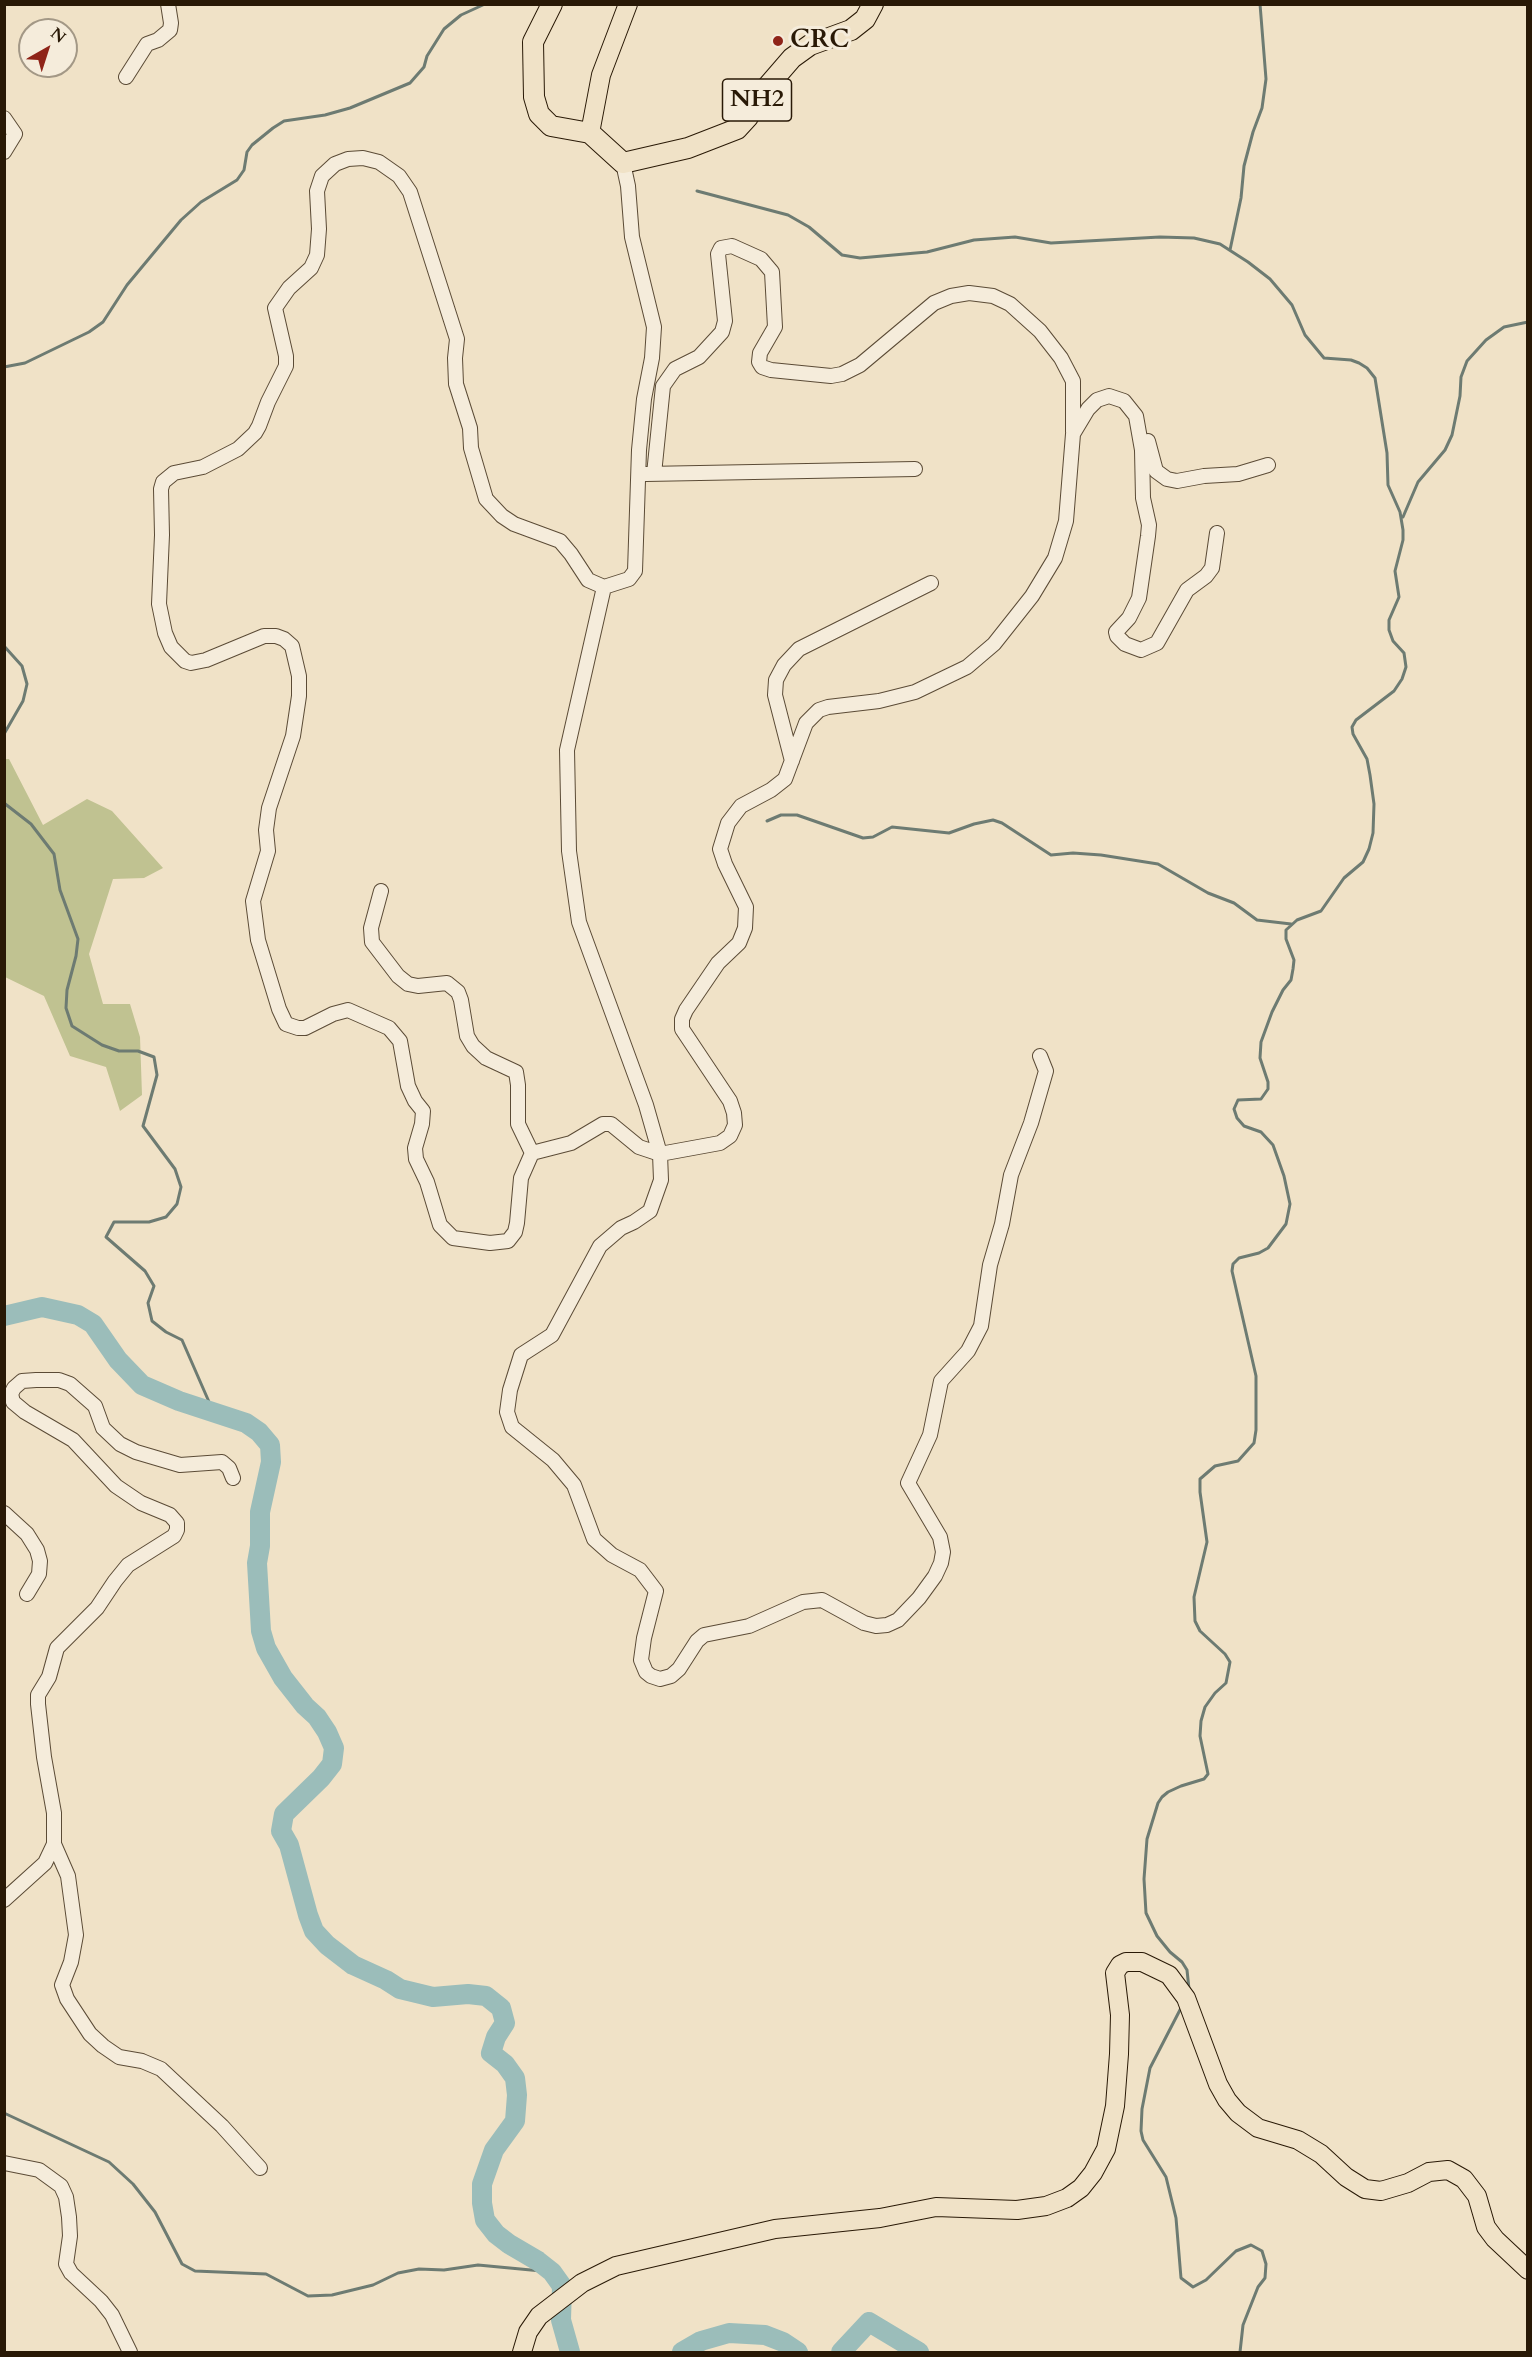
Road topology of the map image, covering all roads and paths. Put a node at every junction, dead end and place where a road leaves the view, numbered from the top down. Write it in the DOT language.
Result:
graph roads {
  1 [pos="168,4"];
  2 [pos="552,4"];
  3 [pos="628,4"];
  4 [pos="873,4"];
  5 [pos="126,77"];
  6 [pos="4,118"];
  7 [pos="590,133"];
  8 [pos="4,152"];
  9 [pos="623,164"];
  10 [pos="1129,406"];
  11 [pos="1073,434"];
  12 [pos="1268,465"];
  13 [pos="915,469"];
  14 [pos="638,474"];
  15 [pos="654,474"];
  16 [pos="1217,533"];
  17 [pos="931,583"];
  18 [pos="604,587"];
  19 [pos="793,763"];
  20 [pos="381,891"];
  21 [pos="1040,1056"];
  22 [pos="532,1153"];
  23 [pos="660,1154"];
  24 [pos="233,1478"];
  25 [pos="4,1513"];
  26 [pos="27,1594"];
  27 [pos="54,1844"];
  28 [pos="4,1900"];
  29 [pos="4,2163"];
  30 [pos="260,2168"];
  31 [pos="1527,2270"];
  32 [pos="130,2352"];
  33 [pos="522,2352"];
  1 -- 5 [label="street"];
  2 -- 7 [label="highway"];
  3 -- 7 [label="main road"];
  4 -- 9 [label="highway, NH2"];
  6 -- 8 [label="street"];
  7 -- 9 [label="highway"];
  9 -- 14 [label="street"];
  10 -- 11 [label="street"];
  10 -- 12 [label="street"];
  10 -- 16 [label="street"];
  11 -- 15 [label="street"];
  11 -- 19 [label="street"];
  13 -- 15 [label="street"];
  14 -- 15 [label="street"];
  14 -- 18 [label="street"];
  17 -- 19 [label="street"];
  18 -- 22 [label="street"];
  18 -- 23 [label="street"];
  19 -- 23 [label="street"];
  20 -- 22 [label="street"];
  21 -- 23 [label="street"];
  22 -- 23 [label="street"];
  24 -- 27 [label="street"];
  25 -- 26 [label="street"];
  27 -- 28 [label="street"];
  27 -- 30 [label="street"];
  29 -- 32 [label="street"];
  31 -- 33 [label="main road"];
}
